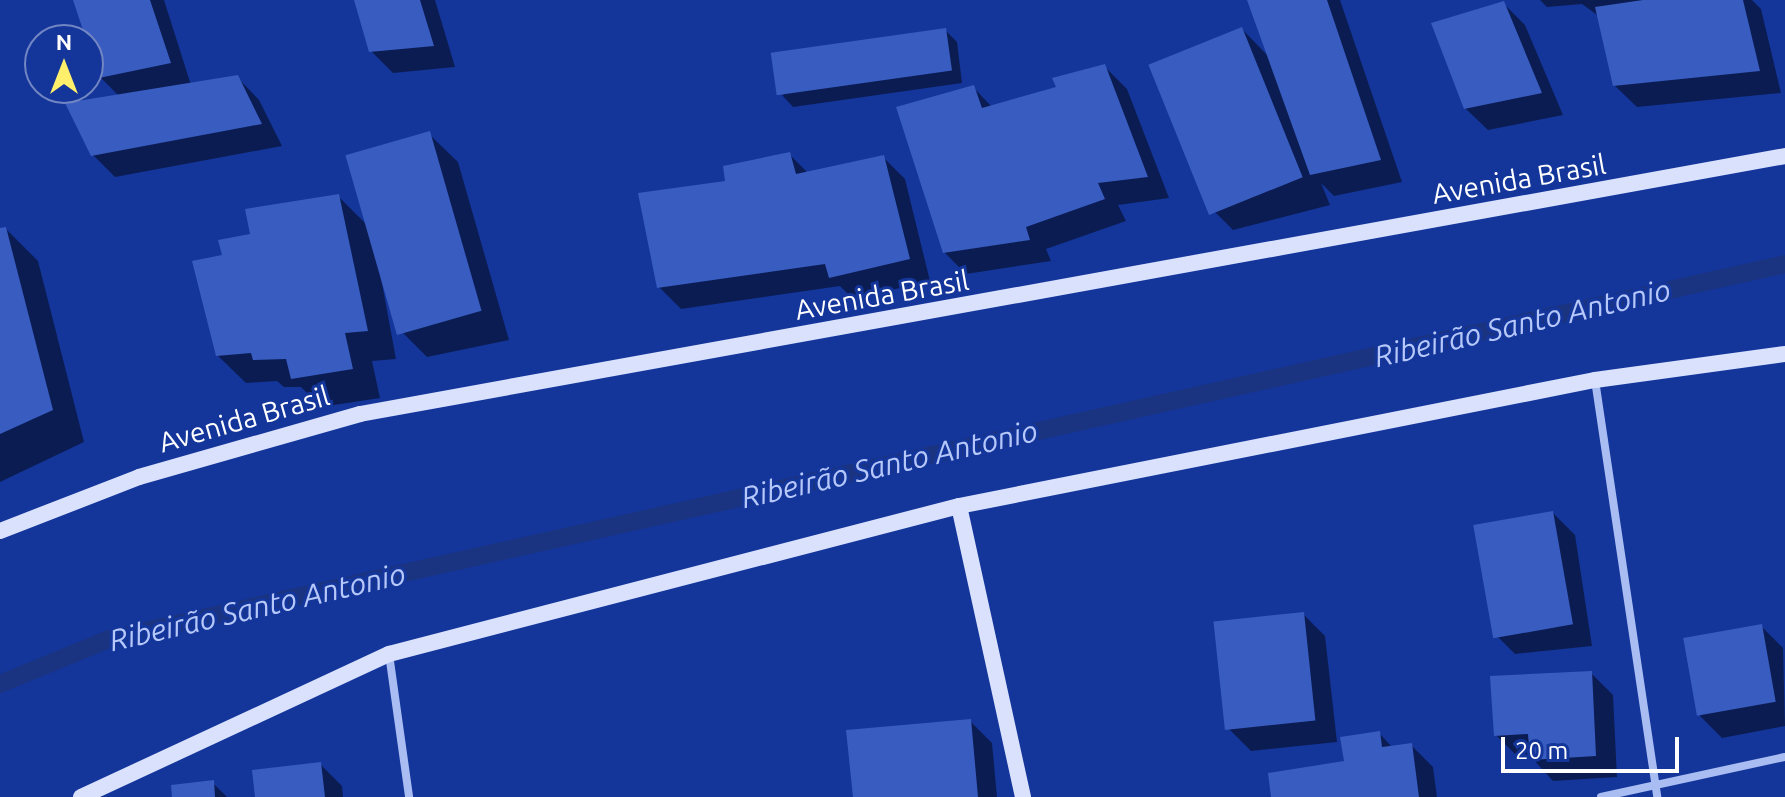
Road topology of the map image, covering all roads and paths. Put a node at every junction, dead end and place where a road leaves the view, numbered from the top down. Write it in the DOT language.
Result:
graph roads {
  1 [pos="1785,156"];
  2 [pos="1785,354"];
  3 [pos="1595,380"];
  4 [pos="959,506"];
  5 [pos="0,531"];
  6 [pos="389,654"];
  7 [pos="1785,757"];
  8 [pos="1655,785"];
  9 [pos="81,797"];
  10 [pos="409,797"];
  11 [pos="1023,797"];
  12 [pos="1601,797"];
  13 [pos="1657,797"];
  1 -- 5 [label="main road, Avenida Brasil"];
  2 -- 3 [label="main road"];
  3 -- 4 [label="main road"];
  3 -- 8 [label="street"];
  4 -- 6 [label="main road"];
  4 -- 11 [label="main road"];
  6 -- 9 [label="main road"];
  6 -- 10 [label="street"];
  7 -- 8 [label="street"];
  8 -- 12 [label="street"];
  8 -- 13 [label="street"];
}
